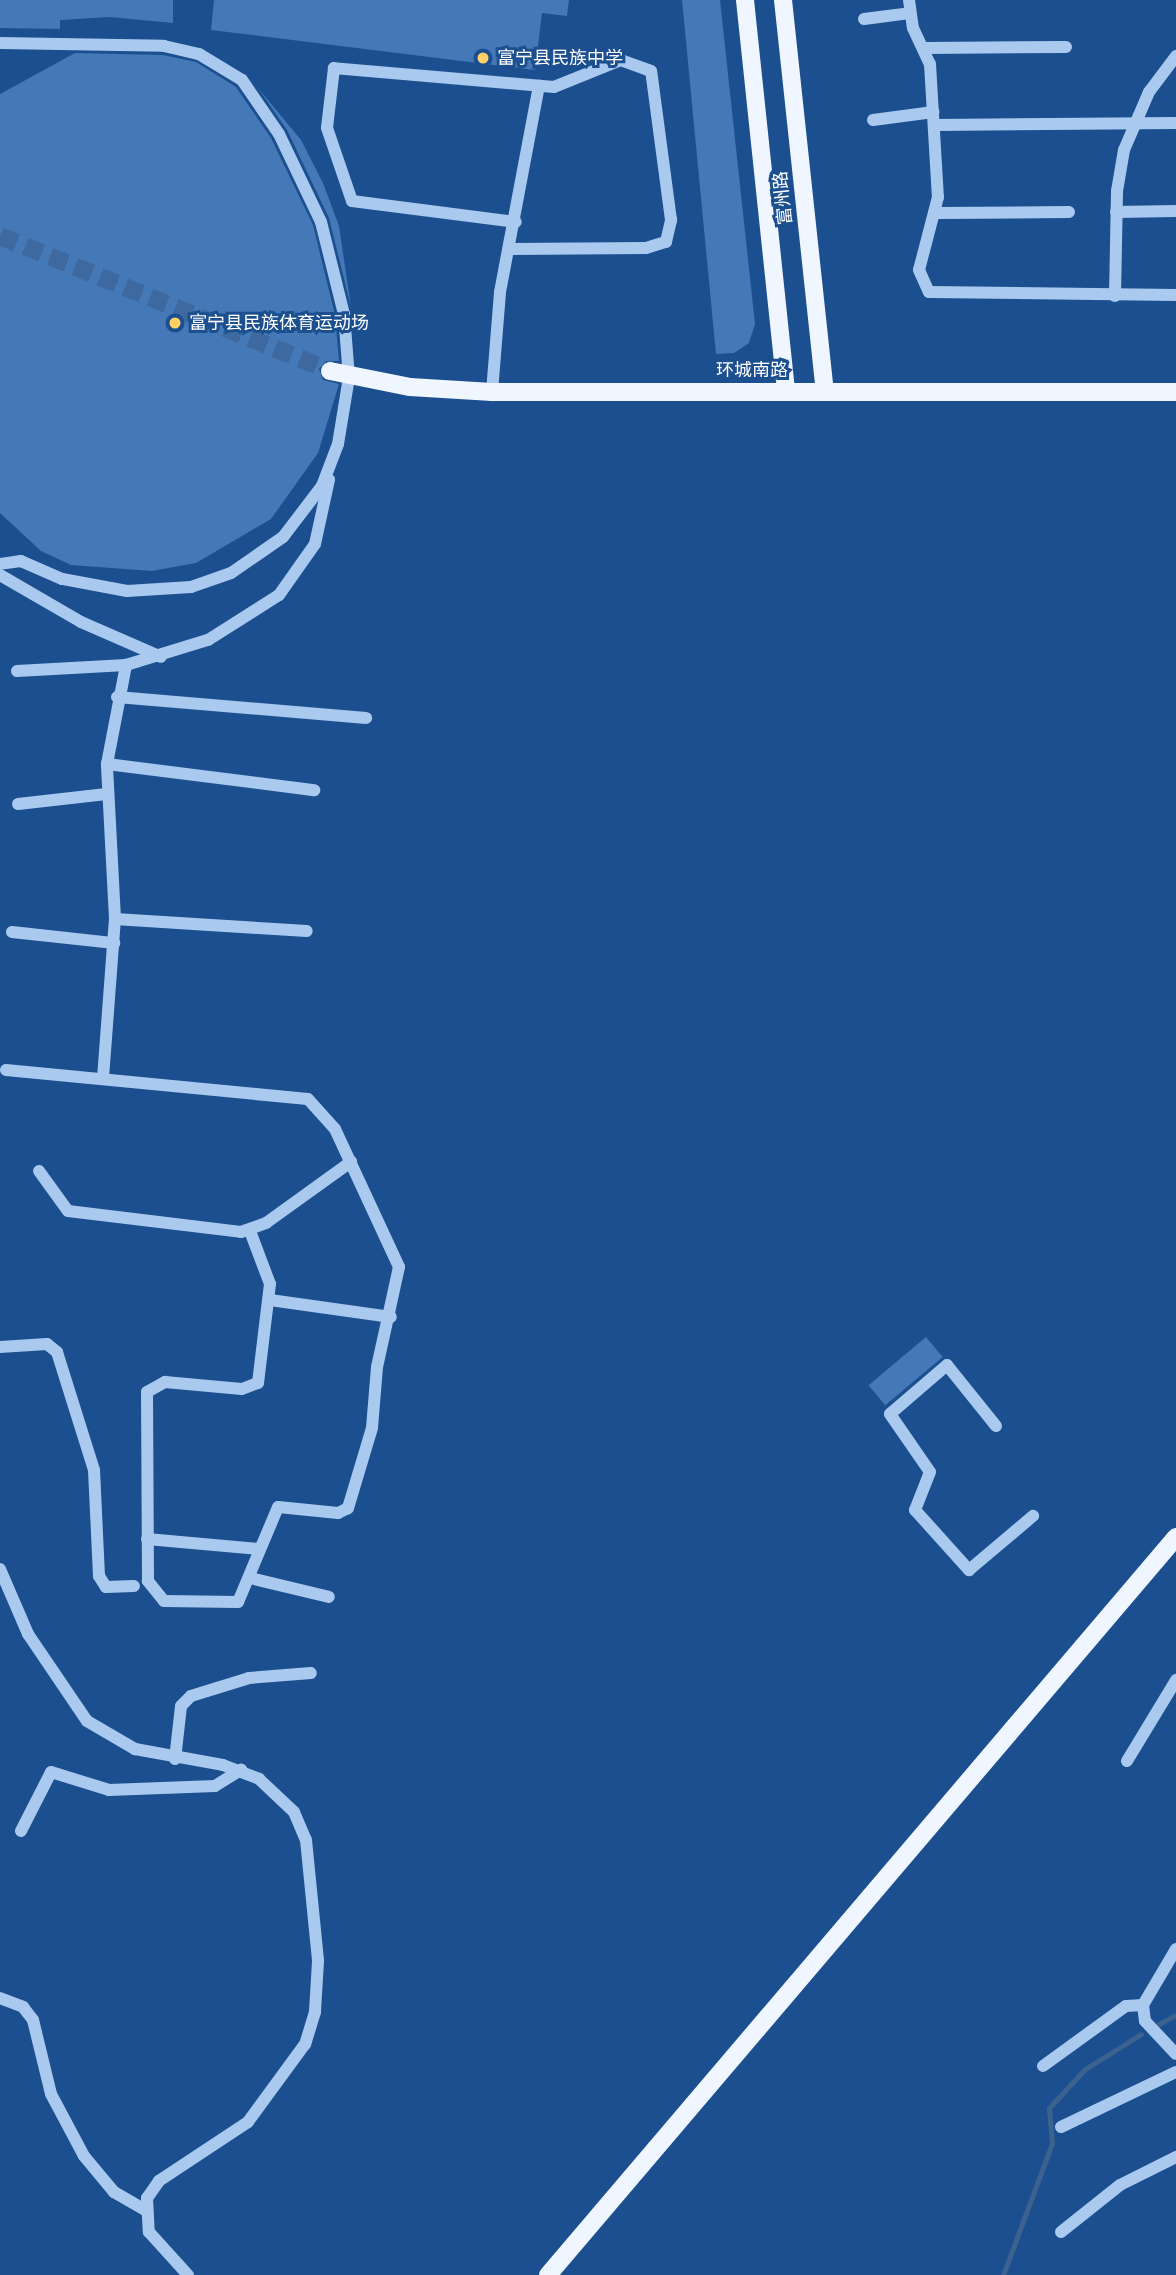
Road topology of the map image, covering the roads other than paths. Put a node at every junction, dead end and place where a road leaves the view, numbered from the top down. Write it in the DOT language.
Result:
graph roads {
  1 [pos="745,0"];
  2 [pos="783,0"];
  3 [pos="909,6"];
  4 [pos="863,19"];
  5 [pos="0,43"];
  6 [pos="1066,47"];
  7 [pos="926,48"];
  8 [pos="1176,55"];
  9 [pos="539,86"];
  10 [pos="934,119"];
  11 [pos="873,120"];
  12 [pos="1176,123"];
  13 [pos="1134,124"];
  14 [pos="1176,211"];
  15 [pos="1069,212"];
  16 [pos="1115,212"];
  17 [pos="936,213"];
  18 [pos="516,222"];
  19 [pos="511,250"];
  20 [pos="1176,295"];
  21 [pos="1115,296"];
  22 [pos="331,371"];
  23 [pos="348,377"];
  24 [pos="786,390"];
  25 [pos="1176,391"];
  26 [pos="492,392"];
  27 [pos="825,392"];
  28 [pos="331,466"];
  29 [pos="0,564"];
  30 [pos="0,575"];
  31 [pos="162,657"];
  32 [pos="126,664"];
  33 [pos="17,671"];
  34 [pos="117,697"];
  35 [pos="366,718"];
  36 [pos="107,764"];
  37 [pos="314,790"];
  38 [pos="106,794"];
  39 [pos="18,804"];
  40 [pos="115,919"];
  41 [pos="307,931"];
  42 [pos="12,932"];
  43 [pos="114,943"];
  44 [pos="6,1070"];
  45 [pos="103,1078"];
  46 [pos="351,1162"];
  47 [pos="39,1171"];
  48 [pos="250,1231"];
  49 [pos="270,1300"];
  50 [pos="391,1317"];
  51 [pos="0,1348"];
  52 [pos="996,1426"];
  53 [pos="1033,1516"];
  54 [pos="1176,1537"];
  55 [pos="147,1539"];
  56 [pos="260,1549"];
  57 [pos="0,1569"];
  58 [pos="250,1578"];
  59 [pos="134,1586"];
  60 [pos="329,1597"];
  61 [pos="311,1673"];
  62 [pos="1176,1680"];
  63 [pos="175,1759"];
  64 [pos="1127,1761"];
  65 [pos="241,1770"];
  66 [pos="21,1831"];
  67 [pos="1176,1949"];
  68 [pos="0,1998"];
  69 [pos="1143,2005"];
  70 [pos="1176,2054"];
  71 [pos="1042,2066"];
  72 [pos="1176,2072"];
  73 [pos="1061,2127"];
  74 [pos="1176,2157"];
  75 [pos="145,2210"];
  76 [pos="1062,2232"];
  77 [pos="188,2275"];
  78 [pos="548,2275"];
  1 -- 24 [label="main road, 富州路"];
  2 -- 27 [label="main road, 富州路"];
  3 -- 4 [label="street"];
  3 -- 7 [label="street"];
  5 -- 23 [label="street"];
  6 -- 7 [label="street"];
  7 -- 10 [label="street"];
  8 -- 13 [label="street"];
  9 -- 18 [label="street"];
  9 -- 18 [label="street"];
  9 -- 19 [label="street"];
  10 -- 11 [label="street"];
  10 -- 13 [label="street"];
  10 -- 17 [label="street"];
  12 -- 13 [label="street"];
  13 -- 16 [label="street"];
  14 -- 16 [label="street"];
  15 -- 17 [label="street"];
  16 -- 21 [label="street"];
  17 -- 21 [label="street"];
  18 -- 19 [label="street"];
  19 -- 26 [label="street"];
  20 -- 21 [label="street"];
  22 -- 23 [label="main road, 环城南路"];
  23 -- 26 [label="main road, 环城南路"];
  23 -- 28 [label="street"];
  24 -- 26 [label="main road, 环城南路"];
  24 -- 27 [label="main road, 环城南路"];
  25 -- 27 [label="main road, 环城南路"];
  28 -- 29 [label="street"];
  28 -- 31 [label="street"];
  30 -- 31 [label="street"];
  31 -- 32 [label="street"];
  32 -- 33 [label="street"];
  32 -- 34 [label="street"];
  34 -- 35 [label="street"];
  34 -- 36 [label="street"];
  36 -- 37 [label="street"];
  36 -- 38 [label="street"];
  38 -- 39 [label="street"];
  38 -- 40 [label="street"];
  40 -- 41 [label="street"];
  40 -- 43 [label="street"];
  42 -- 43 [label="street"];
  43 -- 45 [label="street"];
  44 -- 45 [label="street"];
  45 -- 46 [label="street"];
  46 -- 48 [label="street"];
  46 -- 50 [label="street"];
  47 -- 48 [label="street"];
  48 -- 49 [label="street"];
  49 -- 50 [label="street"];
  49 -- 55 [label="street"];
  50 -- 56 [label="street"];
  51 -- 59 [label="street"];
  52 -- 53 [label="street"];
  54 -- 78 [label="main road"];
  55 -- 56 [label="street"];
  55 -- 58 [label="street"];
  56 -- 58 [label="street"];
  57 -- 63 [label="street"];
  58 -- 60 [label="street"];
  61 -- 63 [label="street"];
  62 -- 64 [label="street"];
  63 -- 65 [label="street"];
  65 -- 66 [label="street"];
  65 -- 75 [label="street"];
  67 -- 69 [label="street"];
  68 -- 75 [label="street"];
  69 -- 70 [label="street"];
  69 -- 71 [label="street"];
  72 -- 73 [label="street"];
  74 -- 76 [label="street"];
  75 -- 77 [label="street"];
}
